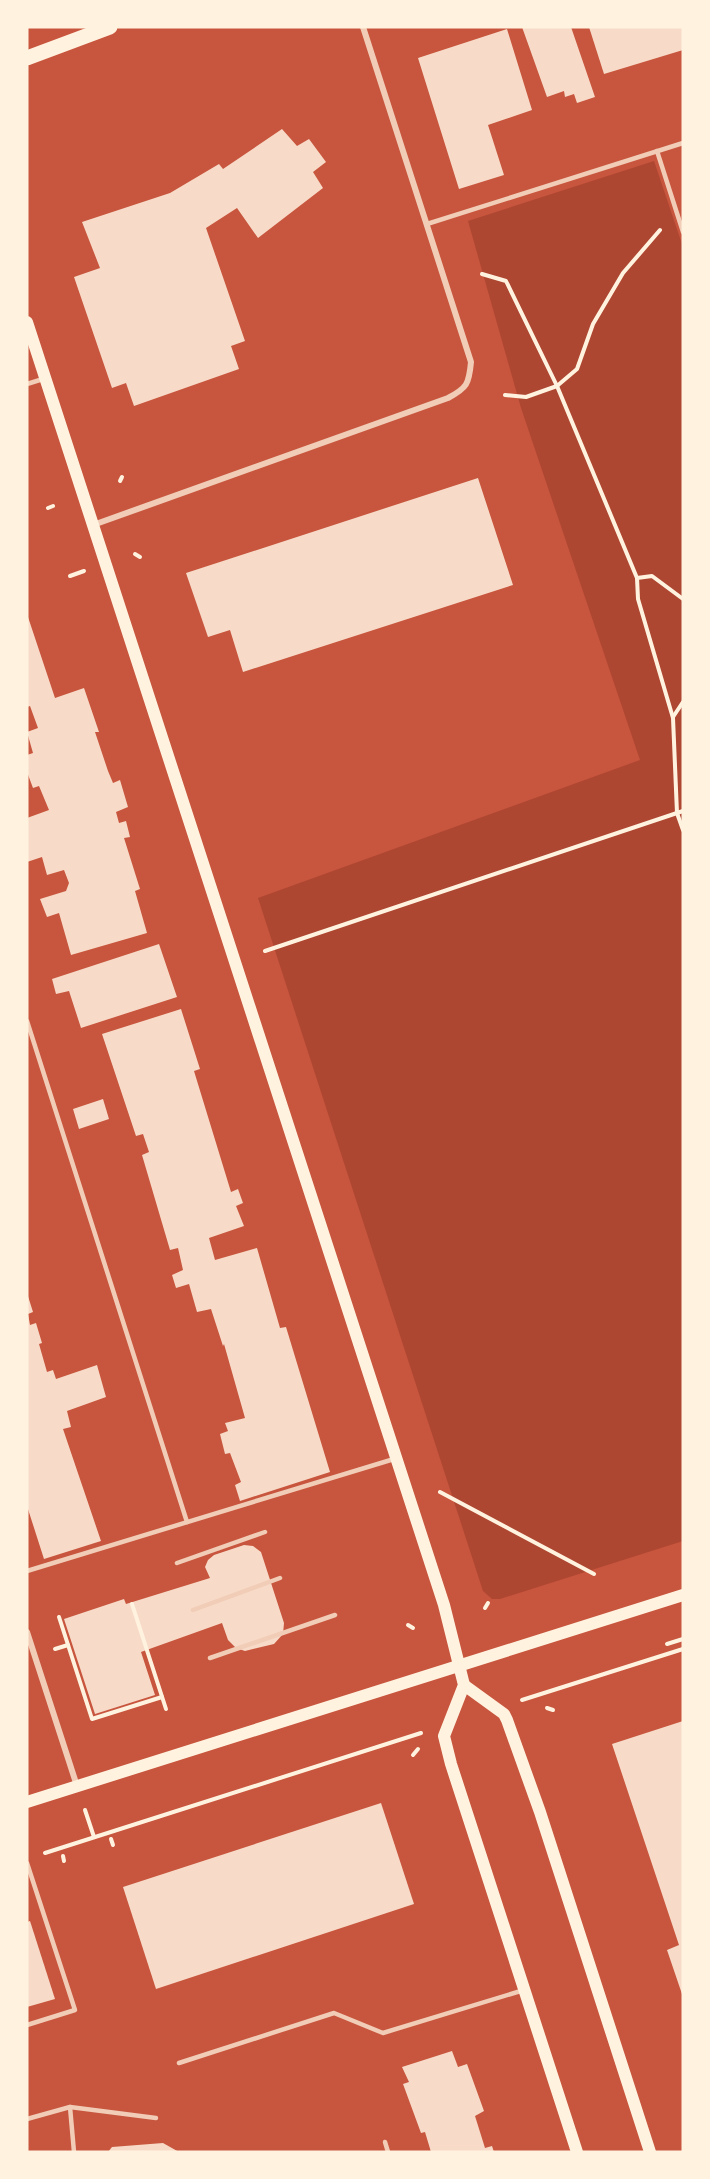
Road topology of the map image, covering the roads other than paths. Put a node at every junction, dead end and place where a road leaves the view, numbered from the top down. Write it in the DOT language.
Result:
graph roads {
  1 [pos="110,27"];
  2 [pos="363,27"];
  3 [pos="27,58"];
  4 [pos="683,143"];
  5 [pos="657,151"];
  6 [pos="427,224"];
  7 [pos="683,232"];
  8 [pos="27,322"];
  9 [pos="45,378"];
  10 [pos="27,384"];
  11 [pos="92,526"];
  12 [pos="27,1021"];
  13 [pos="396,1458"];
  14 [pos="188,1522"];
  15 [pos="265,1532"];
  16 [pos="177,1563"];
  17 [pos="27,1571"];
  18 [pos="280,1578"];
  19 [pos="683,1595"];
  20 [pos="193,1610"];
  21 [pos="335,1615"];
  22 [pos="27,1632"];
  23 [pos="210,1658"];
  24 [pos="460,1665"];
  25 [pos="464,1685"];
  26 [pos="77,1786"];
  27 [pos="27,1802"];
  28 [pos="27,1863"];
  29 [pos="524,1990"];
  30 [pos="27,2025"];
  31 [pos="179,2063"];
  32 [pos="70,2106"];
  33 [pos="156,2118"];
  34 [pos="27,2119"];
  35 [pos="385,2142"];
  36 [pos="74,2152"];
  37 [pos="388,2152"];
  38 [pos="577,2152"];
  39 [pos="650,2152"];
  1 -- 3 [label="main road"];
  2 -- 6 [label="street"];
  4 -- 5 [label="lane"];
  5 -- 6 [label="lane"];
  5 -- 7 [label="lane"];
  6 -- 11 [label="street"];
  8 -- 9 [label="main road"];
  9 -- 10 [label="lane"];
  9 -- 11 [label="main road"];
  11 -- 13 [label="main road"];
  12 -- 14 [label="lane"];
  13 -- 14 [label="lane"];
  13 -- 24 [label="main road"];
  14 -- 17 [label="lane"];
  15 -- 16 [label="lane"];
  18 -- 20 [label="lane"];
  19 -- 24 [label="main road"];
  21 -- 23 [label="lane"];
  22 -- 26 [label="street"];
  24 -- 25 [label="main road"];
  24 -- 26 [label="main road"];
  25 -- 29 [label="main road"];
  25 -- 39 [label="main road"];
  26 -- 27 [label="main road"];
  28 -- 30 [label="lane"];
  29 -- 31 [label="lane"];
  29 -- 38 [label="main road"];
  32 -- 33 [label="lane"];
  32 -- 34 [label="lane"];
  32 -- 36 [label="lane"];
  35 -- 37 [label="lane"];
}
